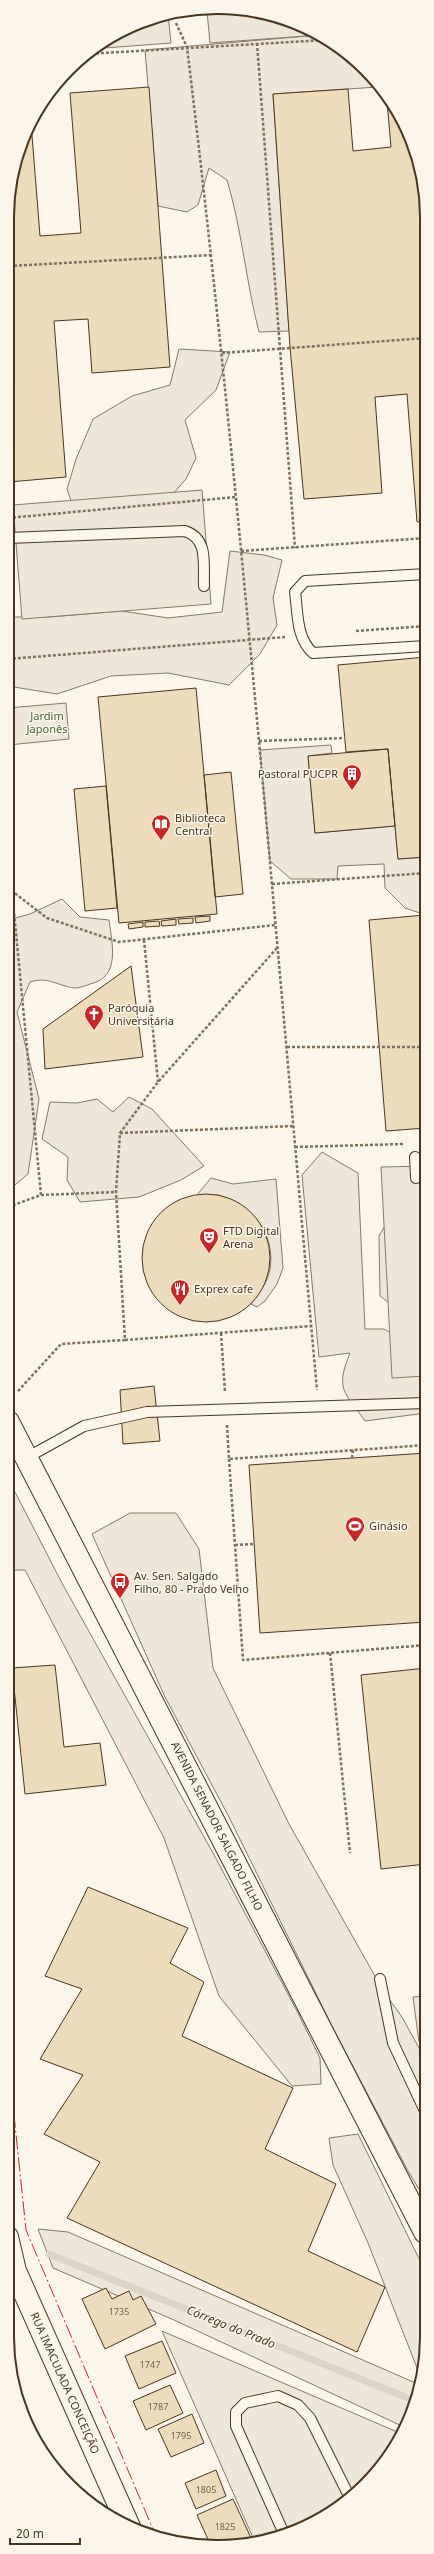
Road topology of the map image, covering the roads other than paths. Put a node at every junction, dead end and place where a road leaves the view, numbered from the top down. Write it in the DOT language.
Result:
graph roads {
  1 [pos="14,538"];
  2 [pos="420,574"];
  3 [pos="204,586"];
  4 [pos="420,646"];
  5 [pos="415,1157"];
  6 [pos="416,1178"];
  7 [pos="420,1403"];
  8 [pos="14,1442"];
  9 [pos="18,1455"];
  10 [pos="380,1979"];
  11 [pos="420,2100"];
  12 [pos="420,2222"];
  13 [pos="14,2267"];
  14 [pos="347,2493"];
  15 [pos="125,2518"];
  16 [pos="282,2529"];
  1 -- 3 [label="lane"];
  2 -- 4 [label="lane"];
  5 -- 6 [label="lane"];
  7 -- 9 [label="lane"];
  8 -- 9 [label="main road, AVENIDA SENADOR SALGADO FILHO"];
  9 -- 12 [label="main road, AVENIDA SENADOR SALGADO FILHO"];
  10 -- 11 [label="lane"];
  13 -- 15 [label="main road, RUA IMACULADA CONCEIÇÃO"];
  14 -- 16 [label="lane"];
}
